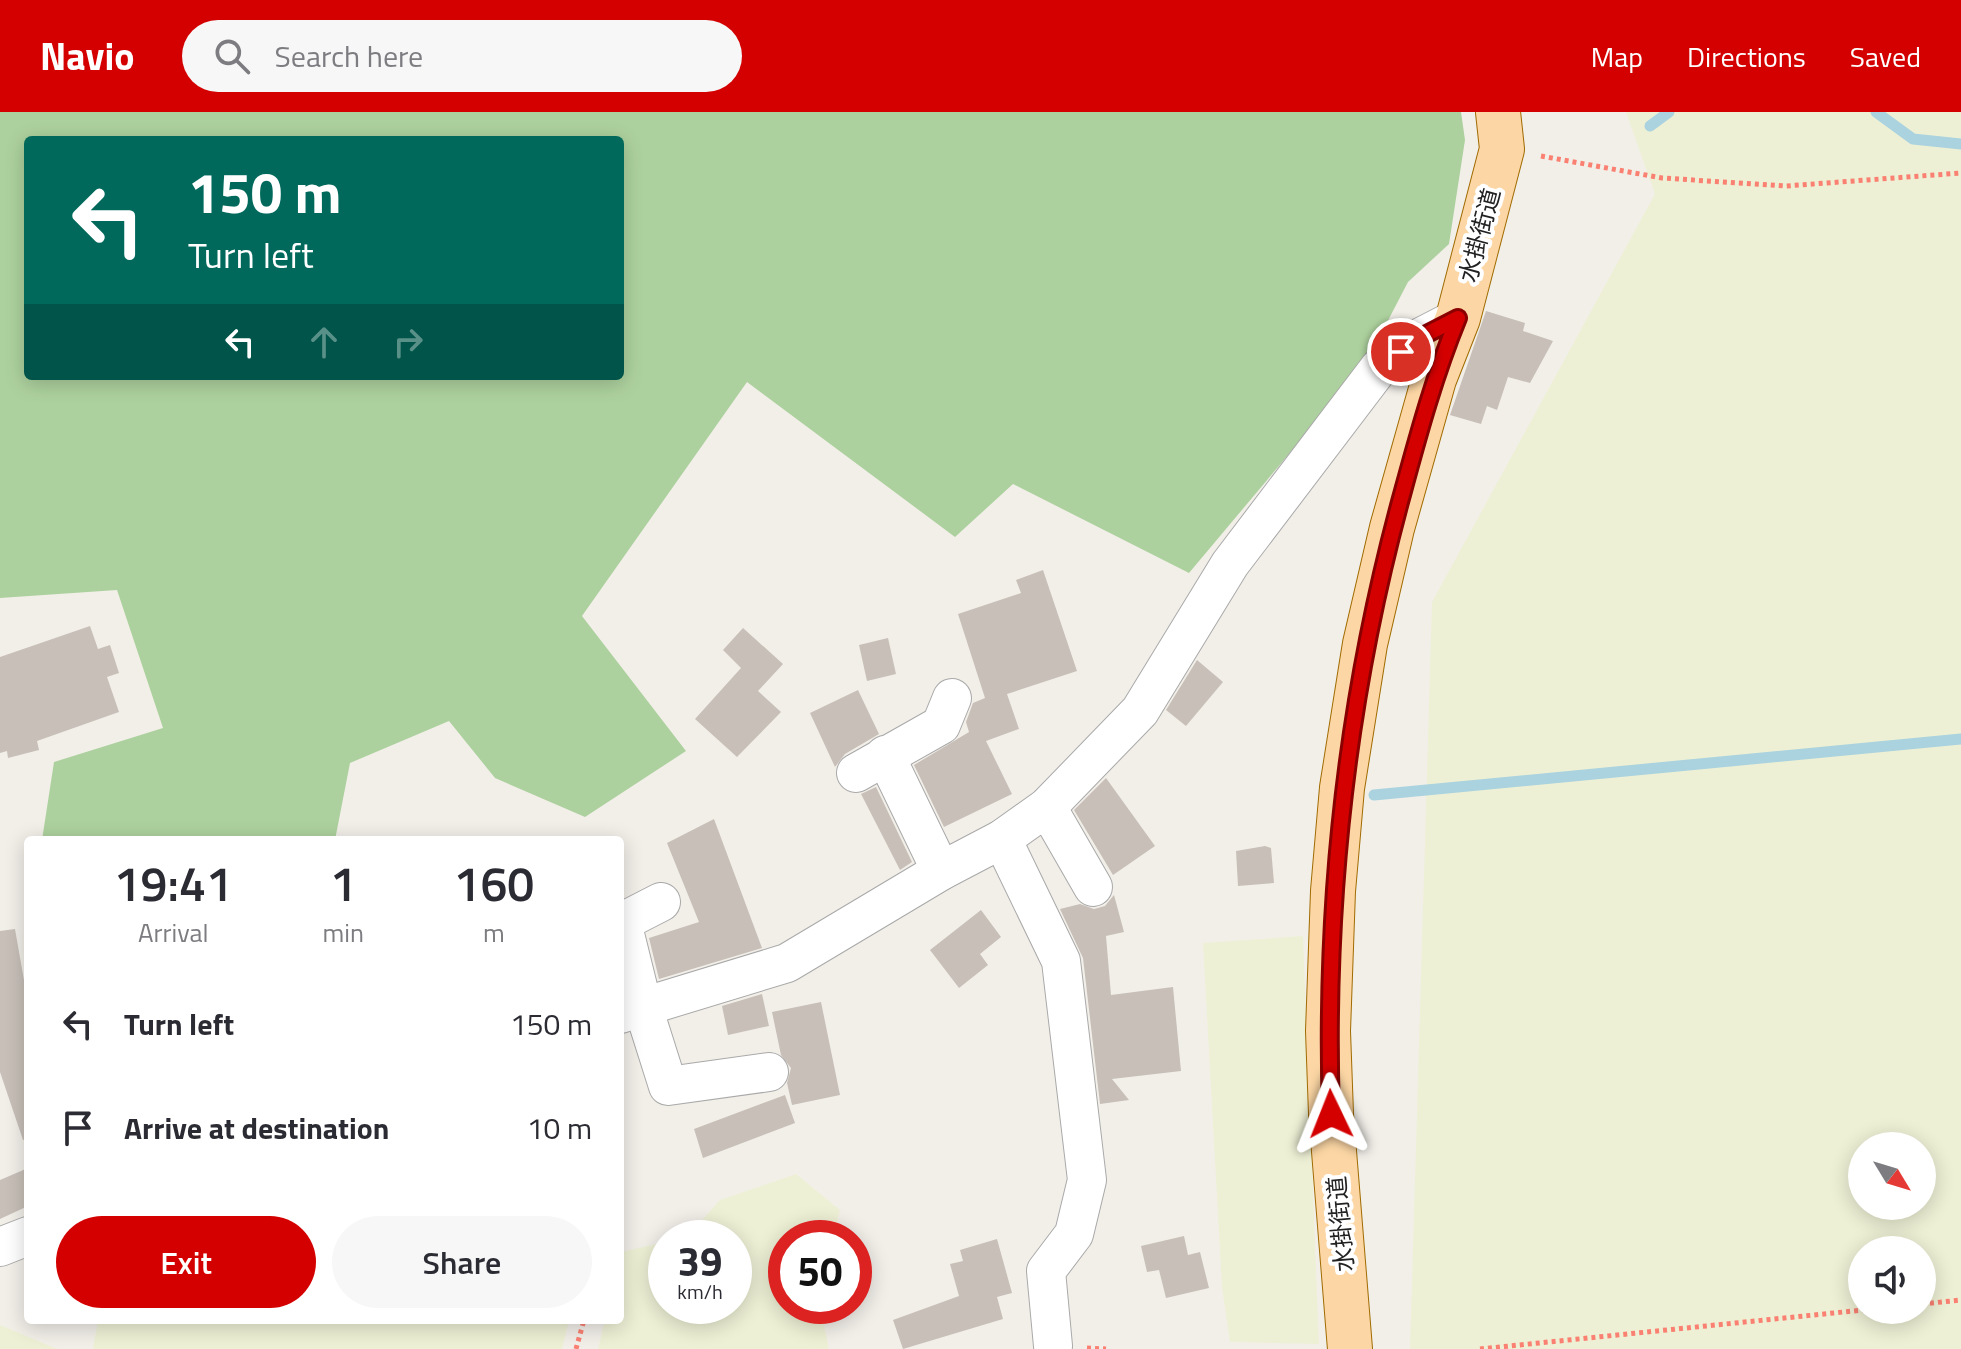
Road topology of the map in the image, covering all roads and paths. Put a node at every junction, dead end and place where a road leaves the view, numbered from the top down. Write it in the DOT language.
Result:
graph roads {
  1 [pos="1500,130"];
  2 [pos="1961,173"];
  3 [pos="1458,318"];
  4 [pos="952,698"];
  5 [pos="1047,807"];
  6 [pos="1002,839"];
  7 [pos="941,871"];
  8 [pos="1093,887"];
  9 [pos="661,902"];
  10 [pos="624,921"];
  11 [pos="624,942"];
  12 [pos="631,1010"];
  13 [pos="769,1072"];
  14 [pos="24,1238"];
  15 [pos="0,1247"];
  16 [pos="1961,1300"];
  17 [pos="1936,1303"];
  18 [pos="1848,1312"];
  19 [pos="583,1324"];
  20 [pos="1053,1346"];
  21 [pos="576,1349"];
  22 [pos="1350,1349"];
  23 [pos="1480,1349"];
  1 -- 2 [label="path"];
  1 -- 3 [label="main road, 水掛街道"];
  3 -- 5 [label="street"];
  3 -- 22 [label="main road, 水掛街道"];
  4 -- 7 [label="street"];
  5 -- 6 [label="street"];
  5 -- 8 [label="street"];
  6 -- 7 [label="street"];
  6 -- 20 [label="street"];
  7 -- 12 [label="street"];
  9 -- 10 [label="street"];
  11 -- 12 [label="street"];
  12 -- 13 [label="street"];
  14 -- 15 [label="street"];
  16 -- 17 [label="path"];
  18 -- 23 [label="path"];
  19 -- 21 [label="path"];
}
